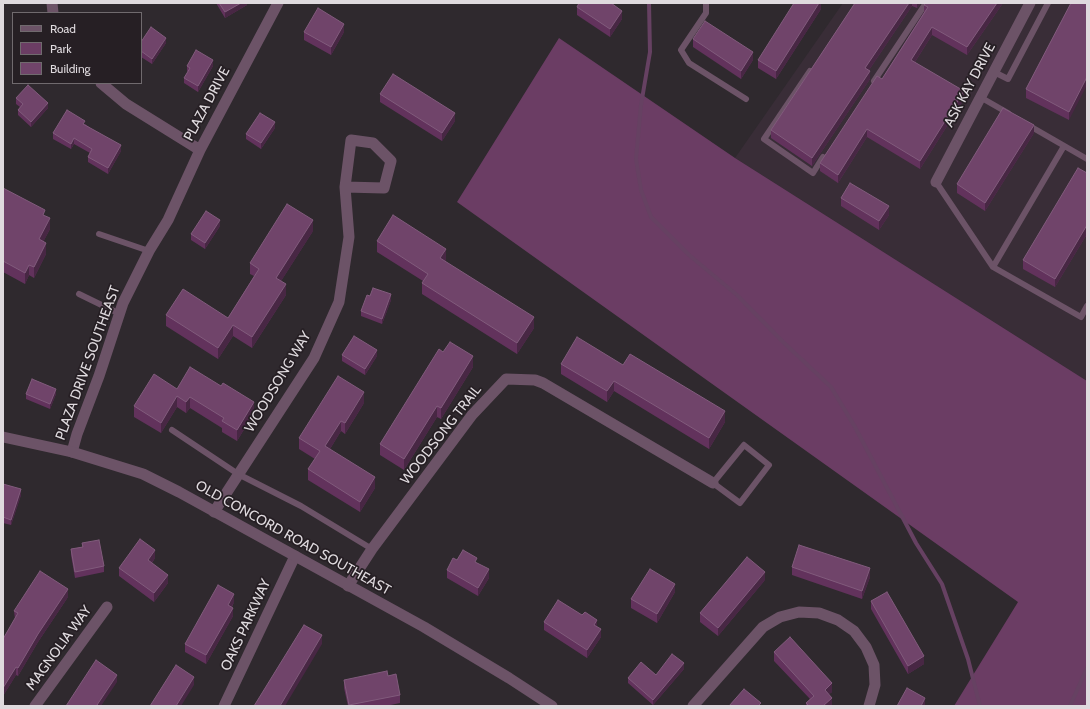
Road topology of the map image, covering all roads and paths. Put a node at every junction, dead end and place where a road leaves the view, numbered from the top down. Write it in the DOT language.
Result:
graph roads {
  1 [pos="278,3"];
  2 [pos="706,3"];
  3 [pos="926,3"];
  4 [pos="1030,3"];
  5 [pos="1048,3"];
  6 [pos="812,68"];
  7 [pos="994,72"];
  8 [pos="102,84"];
  9 [pos="869,88"];
  10 [pos="980,97"];
  11 [pos="746,99"];
  12 [pos="1013,116"];
  13 [pos="1025,123"];
  14 [pos="1064,146"];
  15 [pos="200,150"];
  16 [pos="826,154"];
  17 [pos="1087,159"];
  18 [pos="936,182"];
  19 [pos="345,187"];
  20 [pos="168,220"];
  21 [pos="99,234"];
  22 [pos="149,251"];
  23 [pos="992,267"];
  24 [pos="79,294"];
  25 [pos="1087,306"];
  26 [pos="120,314"];
  27 [pos="172,430"];
  28 [pos="3,437"];
  29 [pos="72,452"];
  30 [pos="238,474"];
  31 [pos="713,483"];
  32 [pos="214,512"];
  33 [pos="372,549"];
  34 [pos="295,556"];
  35 [pos="348,586"];
  36 [pos="107,607"];
  37 [pos="35,706"];
  38 [pos="224,706"];
  39 [pos="552,706"];
  40 [pos="694,706"];
  41 [pos="869,706"];
  1 -- 15 [label="street, PLAZA DRIVE"];
  2 -- 11 [label="lane"];
  3 -- 9 [label="lane"];
  4 -- 7 [label="street, ASK KAY DRIVE"];
  5 -- 7 [label="lane"];
  6 -- 16 [label="lane"];
  7 -- 10 [label="street, ASK KAY DRIVE"];
  8 -- 15 [label="street"];
  10 -- 12 [label="lane"];
  10 -- 18 [label="street, ASK KAY DRIVE"];
  13 -- 14 [label="lane"];
  14 -- 17 [label="lane"];
  14 -- 23 [label="lane"];
  15 -- 20 [label="street, PLAZA DRIVE"];
  18 -- 23 [label="lane"];
  19 -- 19 [label="street, WOODSONG WAY"];
  19 -- 30 [label="street, WOODSONG WAY"];
  20 -- 22 [label="street, PLAZA DRIVE SOUTHEAST"];
  21 -- 22 [label="lane"];
  22 -- 26 [label="street, PLAZA DRIVE SOUTHEAST"];
  23 -- 25 [label="lane"];
  24 -- 26 [label="lane"];
  26 -- 29 [label="street, PLAZA DRIVE SOUTHEAST"];
  27 -- 30 [label="lane"];
  28 -- 29 [label="street, OLD CONCORD ROAD SOUTHEAST"];
  29 -- 32 [label="street, OLD CONCORD ROAD SOUTHEAST"];
  30 -- 32 [label="street, WOODSONG WAY"];
  30 -- 33 [label="lane"];
  31 -- 31 [label="lane"];
  31 -- 33 [label="street, WOODSONG TRAIL"];
  32 -- 34 [label="street, OLD CONCORD ROAD SOUTHEAST"];
  33 -- 35 [label="street, WOODSONG TRAIL"];
  34 -- 35 [label="street, OLD CONCORD ROAD SOUTHEAST"];
  34 -- 38 [label="street, OAKS PARKWAY"];
  35 -- 39 [label="street, OLD CONCORD ROAD SOUTHEAST"];
  36 -- 37 [label="street, MAGNOLIA WAY"];
  40 -- 41 [label="street"];
}
